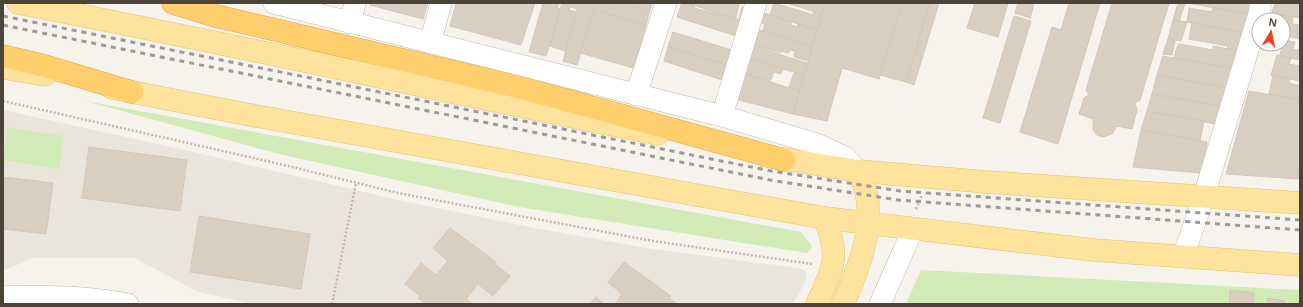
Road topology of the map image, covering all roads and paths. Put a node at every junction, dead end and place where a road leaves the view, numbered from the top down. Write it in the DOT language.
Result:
graph roads {
  1 [pos="18,3"];
  2 [pos="173,3"];
  3 [pos="274,3"];
  4 [pos="355,3"];
  5 [pos="441,3"];
  6 [pos="666,3"];
  7 [pos="756,3"];
  8 [pos="1260,3"];
  9 [pos="350,23"];
  10 [pos="3,40"];
  11 [pos="430,43"];
  12 [pos="3,56"];
  13 [pos="46,66"];
  14 [pos="3,68"];
  15 [pos="132,92"];
  16 [pos="636,95"];
  17 [pos="3,101"];
  18 [pos="722,116"];
  19 [pos="784,160"];
  20 [pos="858,171"];
  21 [pos="356,182"];
  22 [pos="1204,196"];
  23 [pos="1300,203"];
  24 [pos="825,218"];
  25 [pos="868,223"];
  26 [pos="913,229"];
  27 [pos="1183,257"];
  28 [pos="1300,265"];
  29 [pos="833,268"];
  30 [pos="3,296"];
  31 [pos="128,304"];
  32 [pos="332,304"];
  33 [pos="817,304"];
  34 [pos="843,304"];
  35 [pos="880,304"];
  1 -- 19 [label="main road"];
  2 -- 19 [label="highway"];
  3 -- 9 [label="street"];
  4 -- 9 [label="street"];
  5 -- 11 [label="street"];
  6 -- 16 [label="street"];
  7 -- 18 [label="street"];
  8 -- 22 [label="street"];
  9 -- 11 [label="street"];
  10 -- 13 [label="highway"];
  11 -- 16 [label="street"];
  12 -- 13 [label="highway"];
  13 -- 15 [label="highway"];
  14 -- 15 [label="main road"];
  15 -- 24 [label="main road"];
  16 -- 18 [label="street"];
  17 -- 21 [label="path"];
  18 -- 20 [label="street"];
  19 -- 20 [label="main road"];
  20 -- 22 [label="main road"];
  20 -- 25 [label="main road"];
  21 -- 29 [label="path"];
  21 -- 32 [label="path"];
  22 -- 23 [label="main road"];
  22 -- 27 [label="street"];
  24 -- 25 [label="main road"];
  24 -- 29 [label="main road"];
  25 -- 26 [label="main road"];
  25 -- 34 [label="main road"];
  26 -- 27 [label="main road"];
  26 -- 35 [label="street"];
  27 -- 28 [label="main road"];
  29 -- 33 [label="main road"];
  30 -- 31 [label="street"];
}
